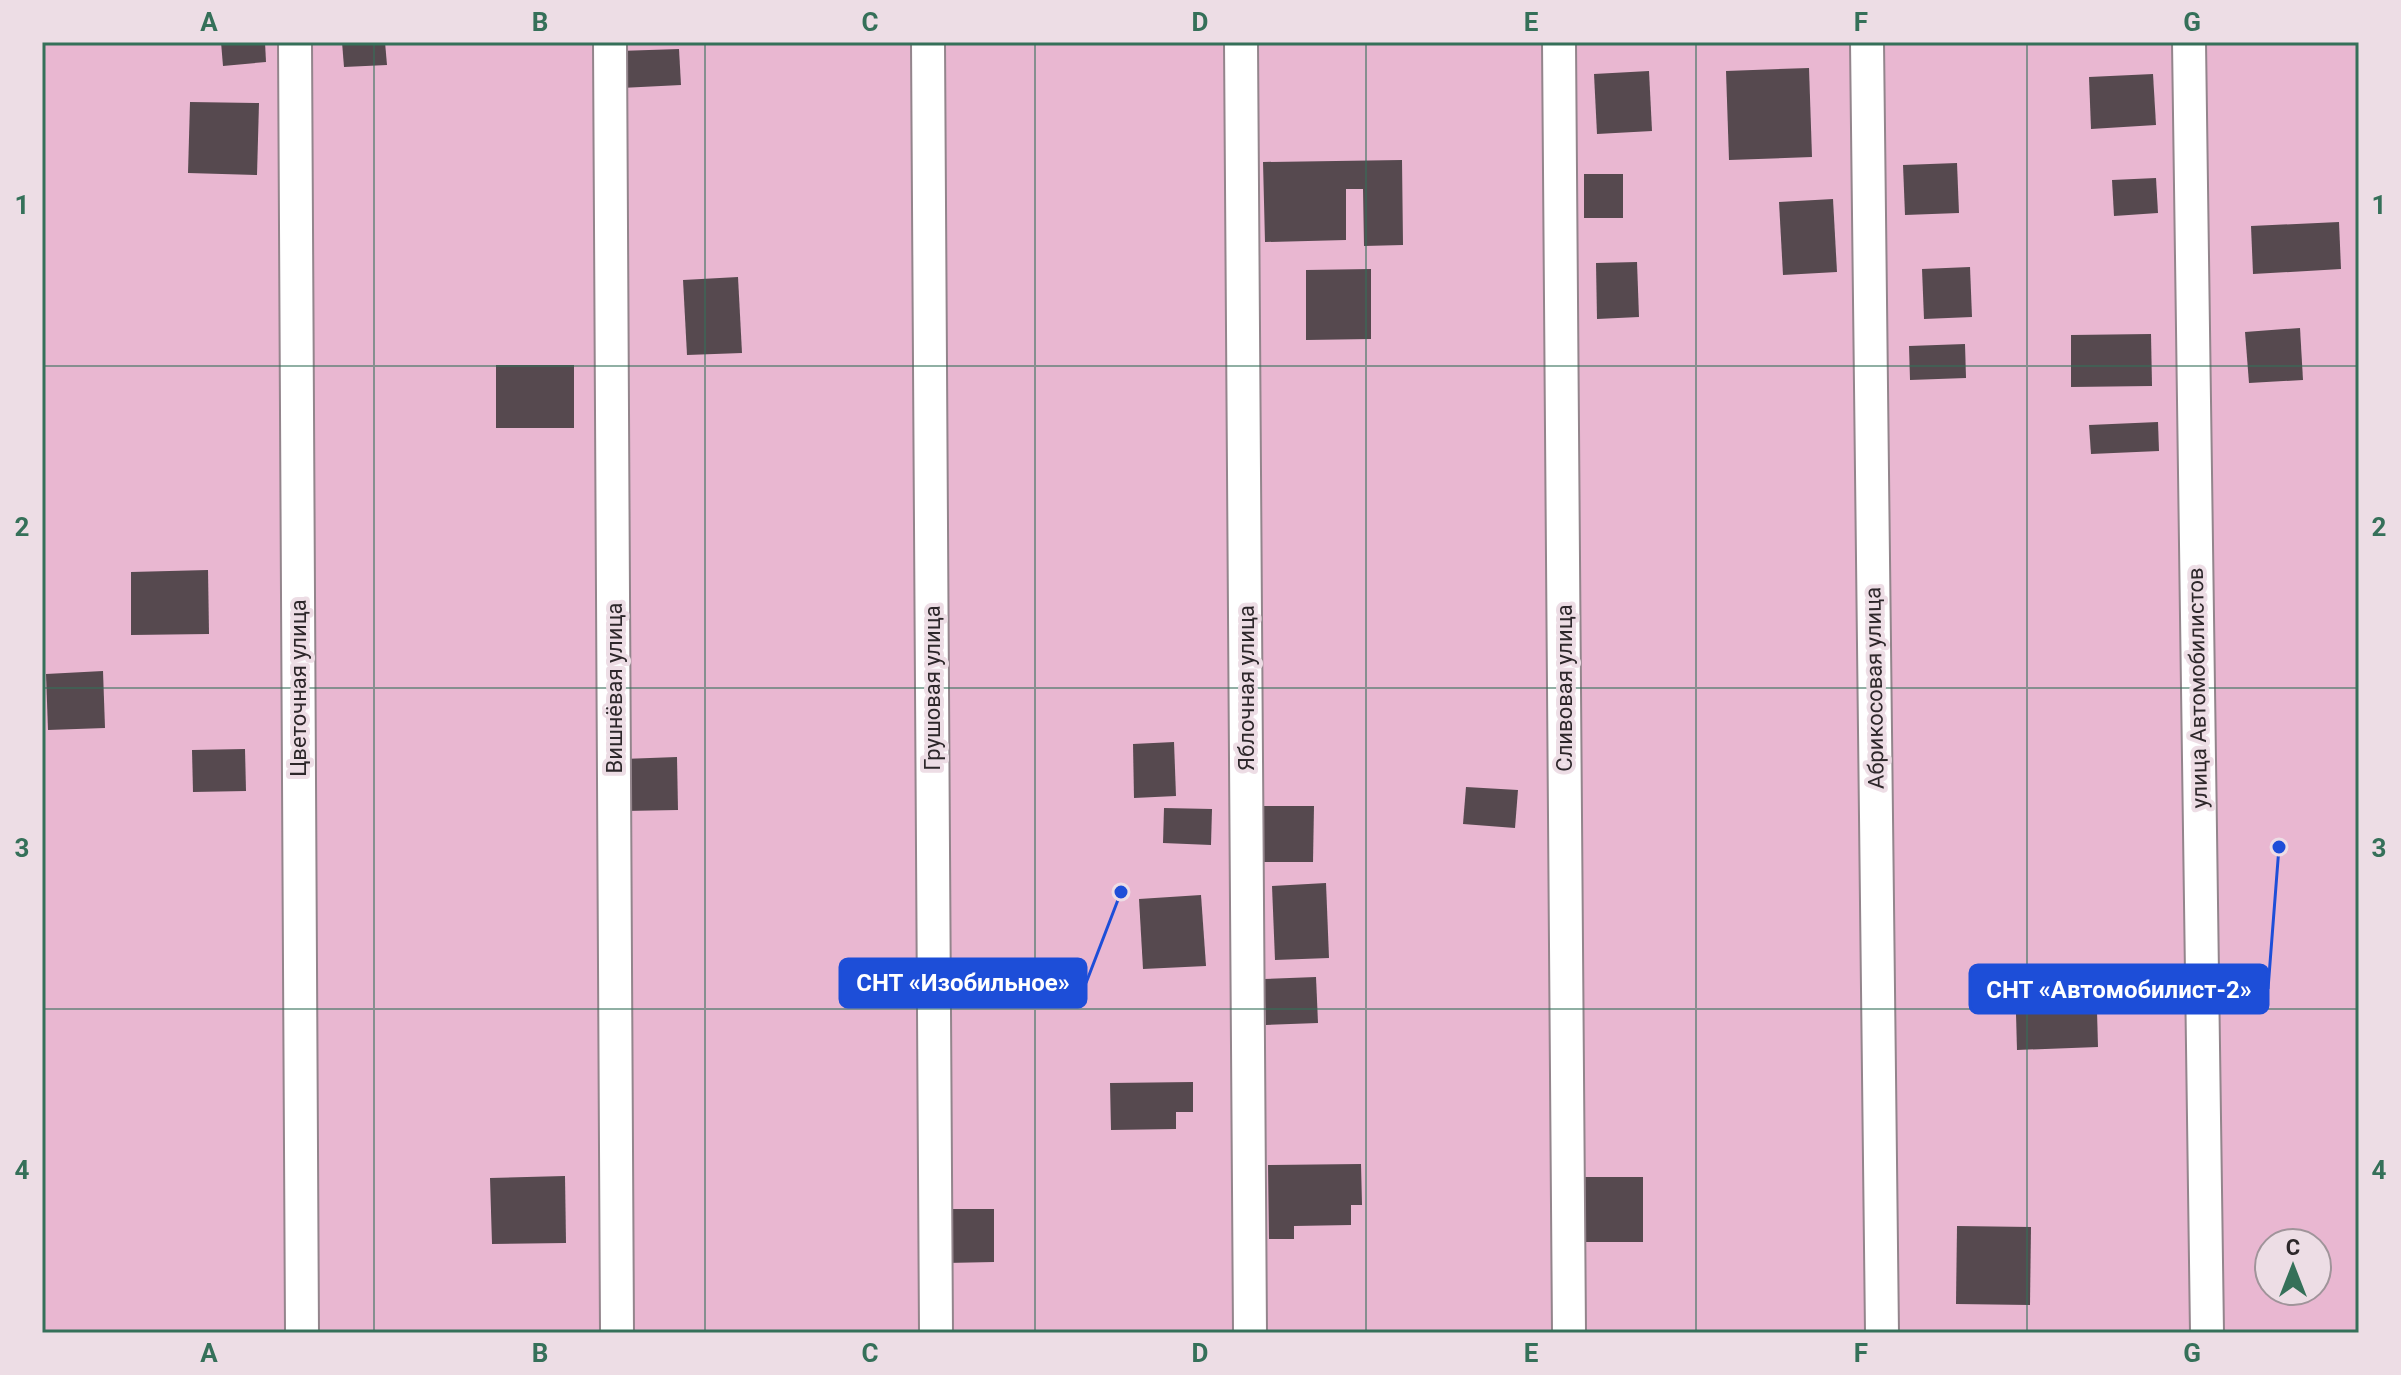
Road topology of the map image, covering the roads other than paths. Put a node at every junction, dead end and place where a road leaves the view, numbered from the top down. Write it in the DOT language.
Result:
graph roads {
  1 [pos="295,42"];
  2 [pos="610,42"];
  3 [pos="928,42"];
  4 [pos="1241,42"];
  5 [pos="1559,42"];
  6 [pos="1867,42"];
  7 [pos="2189,42"];
  8 [pos="302,1333"];
  9 [pos="617,1333"];
  10 [pos="936,1333"];
  11 [pos="1250,1333"];
  12 [pos="1569,1333"];
  13 [pos="1882,1333"];
  14 [pos="2207,1333"];
  1 -- 8 [label="street, Цветочная улица"];
  2 -- 9 [label="street, Вишнёвая улица"];
  3 -- 10 [label="street, Грушовая улица"];
  4 -- 11 [label="street, Яблочная улица"];
  5 -- 12 [label="street, Сливовая улица"];
  6 -- 13 [label="street, Абрикосовая улица"];
  7 -- 14 [label="street, улица Автомобилистов"];
}
